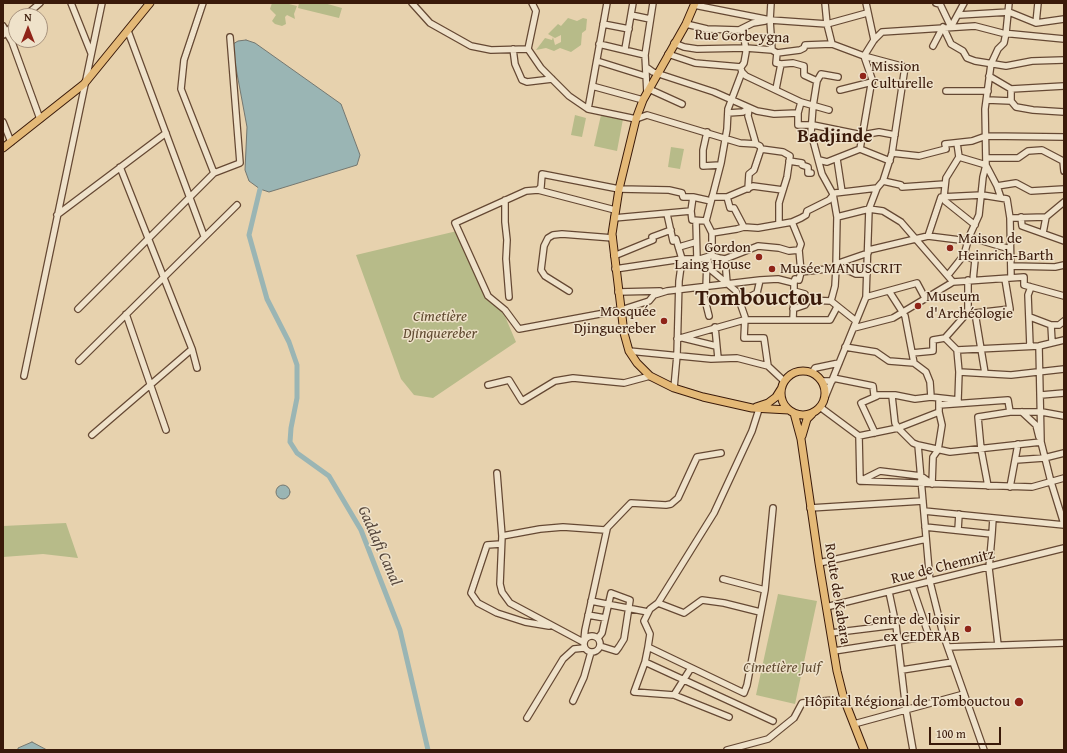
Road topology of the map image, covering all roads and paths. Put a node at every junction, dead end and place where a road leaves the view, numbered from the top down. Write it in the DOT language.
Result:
graph roads {
  1 [pos="71,3"];
  2 [pos="102,3"];
  3 [pos="150,3"];
  4 [pos="203,3"];
  5 [pos="412,3"];
  6 [pos="532,3"];
  7 [pos="607,3"];
  8 [pos="633,3"];
  9 [pos="653,3"];
  10 [pos="771,3"];
  11 [pos="825,3"];
  12 [pos="866,3"];
  13 [pos="936,3"];
  14 [pos="964,3"];
  15 [pos="1009,3"];
  16 [pos="1038,3"];
  17 [pos="694,4"];
  18 [pos="1009,12"];
  19 [pos="867,13"];
  20 [pos="631,15"];
  21 [pos="959,15"];
  22 [pos="650,19"];
  23 [pos="1064,19"];
  24 [pos="770,20"];
  25 [pos="1036,23"];
  26 [pos="603,24"];
  27 [pos="686,24"];
  28 [pos="827,24"];
  29 [pos="943,27"];
  30 [pos="951,27"];
  31 [pos="743,28"];
  32 [pos="629,29"];
  33 [pos="4,31"];
  34 [pos="128,31"];
  35 [pos="1006,33"];
  36 [pos="230,37"];
  37 [pos="874,40"];
  38 [pos="1064,40"];
  39 [pos="674,43"];
  40 [pos="600,44"];
  41 [pos="832,44"];
  42 [pos="933,46"];
  43 [pos="746,48"];
  44 [pos="513,49"];
  45 [pos="528,49"];
  46 [pos="625,49"];
  47 [pos="774,51"];
  48 [pos="793,52"];
  49 [pos="91,53"];
  50 [pos="668,54"];
  51 [pos="645,55"];
  52 [pos="864,56"];
  53 [pos="1064,60"];
  54 [pos="596,61"];
  55 [pos="793,63"];
  56 [pos="781,64"];
  57 [pos="992,64"];
  58 [pos="646,67"];
  59 [pos="742,70"];
  60 [pos="657,73"];
  61 [pos="645,76"];
  62 [pos="989,76"];
  63 [pos="838,77"];
  64 [pos="552,79"];
  65 [pos="817,81"];
  66 [pos="872,82"];
  67 [pos="84,84"];
  68 [pos="592,86"];
  69 [pos="1064,86"];
  70 [pos="776,89"];
  71 [pos="1011,89"];
  72 [pos="840,90"];
  73 [pos="946,91"];
  74 [pos="988,91"];
  75 [pos="646,94"];
  76 [pos="731,100"];
  77 [pos="987,100"];
  78 [pos="1010,101"];
  79 [pos="802,102"];
  80 [pos="682,104"];
  81 [pos="813,106"];
  82 [pos="749,108"];
  83 [pos="588,109"];
  84 [pos="829,110"];
  85 [pos="1064,112"];
  86 [pos="728,113"];
  87 [pos="798,113"];
  88 [pos="40,119"];
  89 [pos="636,119"];
  90 [pos="3,122"];
  91 [pos="813,125"];
  92 [pos="707,132"];
  93 [pos="166,133"];
  94 [pos="862,135"];
  95 [pos="895,135"];
  96 [pos="986,136"];
  97 [pos="1064,137"];
  98 [pos="724,138"];
  99 [pos="11,142"];
  100 [pos="957,143"];
  101 [pos="756,144"];
  102 [pos="3,148"];
  103 [pos="761,149"];
  104 [pos="860,149"];
  105 [pos="892,153"];
  106 [pos="959,157"];
  107 [pos="836,158"];
  108 [pos="818,160"];
  109 [pos="789,161"];
  110 [pos="890,161"];
  111 [pos="1063,161"];
  112 [pos="987,162"];
  113 [pos="720,165"];
  114 [pos="120,168"];
  115 [pos="1064,171"];
  116 [pos="214,173"];
  117 [pos="811,173"];
  118 [pos="882,182"];
  119 [pos="945,184"];
  120 [pos="997,186"];
  121 [pos="877,188"];
  122 [pos="619,189"];
  123 [pos="748,189"];
  124 [pos="1064,189"];
  125 [pos="538,190"];
  126 [pos="783,190"];
  127 [pos="842,192"];
  128 [pos="833,194"];
  129 [pos="982,195"];
  130 [pos="944,196"];
  131 [pos="190,197"];
  132 [pos="693,197"];
  133 [pos="727,197"];
  134 [pos="1001,198"];
  135 [pos="712,199"];
  136 [pos="505,200"];
  137 [pos="1064,202"];
  138 [pos="237,205"];
  139 [pos="869,209"];
  140 [pos="615,210"];
  141 [pos="691,211"];
  142 [pos="667,214"];
  143 [pos="57,215"];
  144 [pos="838,217"];
  145 [pos="1046,217"];
  146 [pos="614,218"];
  147 [pos="1010,218"];
  148 [pos="1022,218"];
  149 [pos="696,220"];
  150 [pos="706,221"];
  151 [pos="792,222"];
  152 [pos="779,224"];
  153 [pos="975,225"];
  154 [pos="744,226"];
  155 [pos="671,230"];
  156 [pos="712,233"];
  157 [pos="1043,234"];
  158 [pos="204,236"];
  159 [pos="928,236"];
  160 [pos="148,238"];
  161 [pos="613,238"];
  162 [pos="917,239"];
  163 [pos="969,239"];
  164 [pos="1064,241"];
  165 [pos="696,242"];
  166 [pos="679,246"];
  167 [pos="1010,249"];
  168 [pos="799,250"];
  169 [pos="868,252"];
  170 [pos="964,255"];
  171 [pos="614,256"];
  172 [pos="709,256"];
  173 [pos="682,259"];
  174 [pos="697,259"];
  175 [pos="725,259"];
  176 [pos="1064,265"];
  177 [pos="836,266"];
  178 [pos="1011,266"];
  179 [pos="615,269"];
  180 [pos="801,272"];
  181 [pos="867,274"];
  182 [pos="948,275"];
  183 [pos="163,277"];
  184 [pos="1008,278"];
  185 [pos="760,280"];
  186 [pos="970,280"];
  187 [pos="953,282"];
  188 [pos="794,283"];
  189 [pos="726,284"];
  190 [pos="1031,287"];
  191 [pos="704,288"];
  192 [pos="676,290"];
  193 [pos="569,291"];
  194 [pos="794,291"];
  195 [pos="889,291"];
  196 [pos="618,292"];
  197 [pos="1064,296"];
  198 [pos="509,297"];
  199 [pos="866,297"];
  200 [pos="925,298"];
  201 [pos="807,300"];
  202 [pos="831,301"];
  203 [pos="740,302"];
  204 [pos="837,307"];
  205 [pos="78,309"];
  206 [pos="793,309"];
  207 [pos="621,310"];
  208 [pos="902,312"];
  209 [pos="968,312"];
  210 [pos="975,313"];
  211 [pos="126,314"];
  212 [pos="709,316"];
  213 [pos="1064,316"];
  214 [pos="1030,317"];
  215 [pos="745,320"];
  216 [pos="793,320"];
  217 [pos="856,321"];
  218 [pos="1064,321"];
  219 [pos="1051,325"];
  220 [pos="715,327"];
  221 [pos="854,328"];
  222 [pos="680,338"];
  223 [pos="945,338"];
  224 [pos="1064,340"];
  225 [pos="1052,342"];
  226 [pos="716,346"];
  227 [pos="1030,346"];
  228 [pos="1039,346"];
  229 [pos="846,347"];
  230 [pos="982,348"];
  231 [pos="192,349"];
  232 [pos="957,350"];
  233 [pos="629,351"];
  234 [pos="912,353"];
  235 [pos="677,355"];
  236 [pos="718,358"];
  237 [pos="79,361"];
  238 [pos="839,363"];
  239 [pos="914,363"];
  240 [pos="768,366"];
  241 [pos="197,368"];
  242 [pos="1064,369"];
  243 [pos="1039,371"];
  244 [pos="959,372"];
  245 [pos="812,373"];
  246 [pos="985,373"];
  247 [pos="24,376"];
  248 [pos="650,376"];
  249 [pos="833,380"];
  250 [pos="822,381"];
  251 [pos="783,384"];
  252 [pos="150,385"];
  253 [pos="488,385"];
  254 [pos="674,388"];
  255 [pos="1064,394"];
  256 [pos="1041,395"];
  257 [pos="877,396"];
  258 [pos="892,396"];
  259 [pos="931,397"];
  260 [pos="939,398"];
  261 [pos="824,400"];
  262 [pos="939,405"];
  263 [pos="820,407"];
  264 [pos="756,409"];
  265 [pos="791,412"];
  266 [pos="814,412"];
  267 [pos="939,412"];
  268 [pos="1010,412"];
  269 [pos="1022,412"];
  270 [pos="1042,412"];
  271 [pos="1064,416"];
  272 [pos="898,428"];
  273 [pos="166,430"];
  274 [pos="875,432"];
  275 [pos="92,435"];
  276 [pos="859,436"];
  277 [pos="801,438"];
  278 [pos="1040,442"];
  279 [pos="1018,444"];
  280 [pos="918,446"];
  281 [pos="981,449"];
  282 [pos="938,450"];
  283 [pos="721,453"];
  284 [pos="1064,453"];
  285 [pos="1044,458"];
  286 [pos="1016,460"];
  287 [pos="497,473"];
  288 [pos="921,476"];
  289 [pos="1064,478"];
  290 [pos="860,481"];
  291 [pos="1051,482"];
  292 [pos="922,484"];
  293 [pos="932,484"];
  294 [pos="988,486"];
  295 [pos="1010,487"];
  296 [pos="923,501"];
  297 [pos="773,508"];
  298 [pos="810,508"];
  299 [pos="924,511"];
  300 [pos="959,514"];
  301 [pos="993,518"];
  302 [pos="1064,525"];
  303 [pos="925,527"];
  304 [pos="607,529"];
  305 [pos="958,530"];
  306 [pos="992,534"];
  307 [pos="502,536"];
  308 [pos="926,539"];
  309 [pos="501,544"];
  310 [pos="1064,548"];
  311 [pos="819,563"];
  312 [pos="989,568"];
  313 [pos="723,579"];
  314 [pos="930,582"];
  315 [pos="912,586"];
  316 [pos="765,590"];
  317 [pos="889,592"];
  318 [pos="591,602"];
  319 [pos="658,603"];
  320 [pos="608,605"];
  321 [pos="826,607"];
  322 [pos="628,609"];
  323 [pos="648,612"];
  324 [pos="760,612"];
  325 [pos="588,615"];
  326 [pos="605,618"];
  327 [pos="896,625"];
  328 [pos="553,627"];
  329 [pos="831,633"];
  330 [pos="943,634"];
  331 [pos="929,636"];
  332 [pos="598,638"];
  333 [pos="898,641"];
  334 [pos="584,643"];
  335 [pos="1064,643"];
  336 [pos="998,645"];
  337 [pos="600,646"];
  338 [pos="648,647"];
  339 [pos="948,647"];
  340 [pos="834,651"];
  341 [pos="591,652"];
  342 [pos="645,662"];
  343 [pos="953,662"];
  344 [pos="691,668"];
  345 [pos="902,670"];
  346 [pos="683,680"];
  347 [pos="964,694"];
  348 [pos="674,695"];
  349 [pos="844,699"];
  350 [pos="573,701"];
  351 [pos="906,710"];
  352 [pos="729,717"];
  353 [pos="527,718"];
  354 [pos="773,721"];
  355 [pos="854,724"];
  356 [pos="727,750"];
  357 [pos="864,750"];
  358 [pos="913,750"];
  359 [pos="984,750"];
  1 -- 49 [label="street"];
  2 -- 49 [label="street"];
  3 -- 34 [label="main road"];
  4 -- 116 [label="street"];
  5 -- 44 [label="street"];
  6 -- 45 [label="street"];
  7 -- 26 [label="street"];
  8 -- 20 [label="street"];
  9 -- 22 [label="street"];
  10 -- 24 [label="street"];
  11 -- 28 [label="street"];
  12 -- 19 [label="street"];
  13 -- 30 [label="street"];
  14 -- 21 [label="street"];
  15 -- 18 [label="street"];
  16 -- 25 [label="street"];
  17 -- 24 [label="street"];
  17 -- 27 [label="main road"];
  18 -- 21 [label="street"];
  18 -- 25 [label="street"];
  18 -- 35 [label="street"];
  19 -- 28 [label="street"];
  19 -- 37 [label="street"];
  20 -- 22 [label="street"];
  20 -- 32 [label="street"];
  21 -- 30 [label="street"];
  22 -- 51 [label="street"];
  23 -- 25 [label="street"];
  24 -- 28 [label="street"];
  24 -- 31 [label="street"];
  24 -- 47 [label="street"];
  26 -- 32 [label="street"];
  26 -- 40 [label="street"];
  27 -- 31 [label="street"];
  27 -- 39 [label="main road"];
  28 -- 41 [label="street"];
  29 -- 30 [label="street"];
  29 -- 37 [label="street"];
  29 -- 42 [label="street"];
  29 -- 57 [label="street"];
  30 -- 35 [label="street"];
  31 -- 43 [label="street"];
  32 -- 46 [label="street"];
  33 -- 88 [label="street"];
  34 -- 67 [label="main road"];
  34 -- 93 [label="street"];
  35 -- 38 [label="street"];
  35 -- 57 [label="street"];
  36 -- 116 [label="street"];
  37 -- 52 [label="street"];
  39 -- 43 [label="street, Rue Gorbeygna"];
  39 -- 50 [label="main road"];
  40 -- 46 [label="street"];
  40 -- 54 [label="street"];
  41 -- 48 [label="street, Rue Gorbeygna"];
  41 -- 52 [label="street"];
  43 -- 47 [label="street, Rue Gorbeygna"];
  43 -- 59 [label="street"];
  44 -- 45 [label="street"];
  44 -- 64 [label="street"];
  45 -- 64 [label="street"];
  46 -- 51 [label="street"];
  47 -- 48 [label="street, Rue Gorbeygna"];
  47 -- 56 [label="street"];
  48 -- 55 [label="street"];
  49 -- 67 [label="street"];
  50 -- 59 [label="street"];
  50 -- 60 [label="main road"];
  51 -- 58 [label="street"];
  52 -- 66 [label="street"];
  52 -- 95 [label="street"];
  53 -- 57 [label="street"];
  54 -- 61 [label="street"];
  54 -- 68 [label="street"];
  55 -- 56 [label="street"];
  55 -- 65 [label="street"];
  56 -- 70 [label="street"];
  57 -- 62 [label="street"];
  58 -- 60 [label="street"];
  58 -- 61 [label="street"];
  59 -- 70 [label="street"];
  59 -- 76 [label="street"];
  60 -- 75 [label="main road"];
  60 -- 76 [label="street"];
  61 -- 75 [label="street"];
  62 -- 71 [label="street"];
  62 -- 74 [label="street"];
  63 -- 65 [label="street"];
  64 -- 83 [label="street"];
  65 -- 81 [label="street"];
  66 -- 72 [label="street"];
  66 -- 94 [label="street"];
  67 -- 88 [label="main road"];
  67 -- 143 [label="street"];
  68 -- 75 [label="street"];
  68 -- 83 [label="street"];
  69 -- 71 [label="street"];
  70 -- 79 [label="street"];
  71 -- 78 [label="street"];
  73 -- 74 [label="street"];
  74 -- 77 [label="street"];
  75 -- 80 [label="street"];
  75 -- 89 [label="main road"];
  76 -- 82 [label="street"];
  76 -- 86 [label="street"];
  77 -- 78 [label="street"];
  77 -- 96 [label="street"];
  78 -- 85 [label="street"];
  79 -- 81 [label="street"];
  79 -- 87 [label="street"];
  81 -- 84 [label="street"];
  81 -- 91 [label="street"];
  82 -- 86 [label="street"];
  82 -- 87 [label="street"];
  82 -- 101 [label="street"];
  83 -- 89 [label="street"];
  86 -- 98 [label="street"];
  87 -- 91 [label="street"];
  88 -- 99 [label="main road"];
  89 -- 92 [label="street"];
  89 -- 122 [label="main road"];
  90 -- 99 [label="street"];
  91 -- 94 [label="street"];
  91 -- 108 [label="street"];
  92 -- 98 [label="street"];
  92 -- 113 [label="street"];
  93 -- 114 [label="street"];
  93 -- 131 [label="street"];
  94 -- 95 [label="street"];
  94 -- 104 [label="street"];
  95 -- 105 [label="street"];
  96 -- 97 [label="street"];
  96 -- 100 [label="street"];
  96 -- 112 [label="street"];
  98 -- 101 [label="street"];
  98 -- 113 [label="street"];
  99 -- 102 [label="main road"];
  100 -- 105 [label="street"];
  100 -- 106 [label="street"];
  101 -- 103 [label="street"];
  103 -- 109 [label="street"];
  103 -- 123 [label="street"];
  104 -- 107 [label="street"];
  104 -- 110 [label="street"];
  105 -- 110 [label="street"];
  106 -- 112 [label="street"];
  106 -- 119 [label="street"];
  107 -- 108 [label="street"];
  107 -- 127 [label="street"];
  108 -- 128 [label="street"];
  109 -- 117 [label="street"];
  109 -- 126 [label="street"];
  110 -- 118 [label="street"];
  111 -- 112 [label="street"];
  111 -- 115 [label="street"];
  112 -- 120 [label="street"];
  112 -- 129 [label="street"];
  113 -- 135 [label="street"];
  114 -- 143 [label="street"];
  114 -- 160 [label="street"];
  116 -- 131 [label="street"];
  118 -- 119 [label="street"];
  118 -- 121 [label="street"];
  119 -- 130 [label="street"];
  120 -- 124 [label="street"];
  120 -- 134 [label="street"];
  121 -- 127 [label="street"];
  121 -- 139 [label="street"];
  122 -- 125 [label="street"];
  122 -- 132 [label="street"];
  122 -- 140 [label="main road"];
  123 -- 126 [label="street"];
  123 -- 133 [label="street"];
  125 -- 136 [label="street"];
  125 -- 140 [label="street"];
  126 -- 152 [label="street"];
  127 -- 128 [label="street"];
  128 -- 144 [label="street"];
  128 -- 151 [label="street"];
  129 -- 130 [label="street"];
  129 -- 134 [label="street"];
  129 -- 153 [label="street"];
  130 -- 153 [label="street"];
  130 -- 159 [label="street"];
  131 -- 158 [label="street"];
  131 -- 160 [label="street"];
  132 -- 135 [label="street"];
  132 -- 141 [label="street"];
  133 -- 135 [label="street"];
  133 -- 154 [label="street"];
  134 -- 147 [label="street"];
  135 -- 150 [label="street"];
  136 -- 198 [label="street"];
  136 -- 207 [label="street"];
  137 -- 145 [label="street"];
  138 -- 158 [label="street"];
  139 -- 144 [label="street"];
  139 -- 162 [label="street"];
  139 -- 169 [label="street"];
  140 -- 146 [label="main road"];
  141 -- 142 [label="street"];
  141 -- 149 [label="street"];
  142 -- 146 [label="street"];
  142 -- 155 [label="street"];
  143 -- 247 [label="street"];
  144 -- 177 [label="street"];
  145 -- 148 [label="street"];
  145 -- 157 [label="street"];
  146 -- 161 [label="main road"];
  147 -- 148 [label="street"];
  147 -- 167 [label="street"];
  148 -- 157 [label="street"];
  149 -- 150 [label="street"];
  149 -- 165 [label="street"];
  150 -- 156 [label="street"];
  151 -- 152 [label="street"];
  151 -- 168 [label="street"];
  152 -- 154 [label="street"];
  153 -- 163 [label="street"];
  154 -- 156 [label="street"];
  155 -- 166 [label="street"];
  155 -- 171 [label="street"];
  156 -- 172 [label="street"];
  157 -- 164 [label="street"];
  158 -- 183 [label="street"];
  159 -- 162 [label="street"];
  159 -- 163 [label="street"];
  160 -- 183 [label="street"];
  160 -- 205 [label="street"];
  161 -- 171 [label="main road"];
  161 -- 193 [label="street"];
  162 -- 169 [label="street"];
  162 -- 182 [label="street"];
  163 -- 167 [label="street"];
  163 -- 170 [label="street"];
  165 -- 166 [label="street"];
  165 -- 174 [label="street"];
  166 -- 173 [label="street"];
  167 -- 178 [label="street"];
  168 -- 175 [label="street"];
  168 -- 180 [label="street"];
  169 -- 177 [label="street"];
  169 -- 181 [label="street"];
  170 -- 182 [label="street"];
  170 -- 186 [label="street"];
  171 -- 179 [label="main road"];
  172 -- 174 [label="street"];
  172 -- 175 [label="street"];
  172 -- 189 [label="street"];
  172 -- 191 [label="street"];
  173 -- 174 [label="street"];
  173 -- 179 [label="street"];
  173 -- 192 [label="street"];
  175 -- 189 [label="street"];
  176 -- 178 [label="street"];
  177 -- 180 [label="street"];
  177 -- 181 [label="street"];
  177 -- 202 [label="street"];
  178 -- 184 [label="street"];
  179 -- 196 [label="main road"];
  180 -- 188 [label="street"];
  181 -- 199 [label="street"];
  182 -- 187 [label="street"];
  183 -- 211 [label="street"];
  183 -- 231 [label="street"];
  184 -- 186 [label="street"];
  184 -- 190 [label="street"];
  184 -- 210 [label="street"];
  185 -- 188 [label="street"];
  185 -- 189 [label="street"];
  185 -- 203 [label="street"];
  186 -- 187 [label="street"];
  186 -- 209 [label="street"];
  187 -- 200 [label="street"];
  188 -- 194 [label="street"];
  189 -- 191 [label="street"];
  189 -- 203 [label="street"];
  190 -- 197 [label="street"];
  190 -- 214 [label="street"];
  191 -- 192 [label="street"];
  191 -- 212 [label="street"];
  192 -- 196 [label="street"];
  192 -- 207 [label="street"];
  192 -- 222 [label="street"];
  194 -- 201 [label="street"];
  194 -- 206 [label="street"];
  195 -- 199 [label="street"];
  195 -- 200 [label="street"];
  195 -- 208 [label="street"];
  196 -- 207 [label="main road"];
  199 -- 217 [label="street"];
  200 -- 208 [label="street"];
  201 -- 202 [label="street"];
  201 -- 206 [label="street"];
  202 -- 204 [label="street"];
  203 -- 215 [label="street"];
  204 -- 216 [label="street"];
  204 -- 217 [label="street"];
  206 -- 216 [label="street"];
  207 -- 233 [label="main road"];
  208 -- 221 [label="street"];
  208 -- 234 [label="street"];
  209 -- 210 [label="street"];
  209 -- 223 [label="street"];
  210 -- 230 [label="street"];
  211 -- 237 [label="street"];
  211 -- 252 [label="street"];
  213 -- 218 [label="street"];
  214 -- 219 [label="street"];
  214 -- 227 [label="street"];
  215 -- 216 [label="street"];
  215 -- 220 [label="street"];
  215 -- 240 [label="street"];
  217 -- 221 [label="street"];
  218 -- 219 [label="street"];
  219 -- 225 [label="street"];
  220 -- 222 [label="street"];
  220 -- 226 [label="street"];
  221 -- 229 [label="street"];
  222 -- 226 [label="street"];
  222 -- 235 [label="street"];
  223 -- 232 [label="street"];
  223 -- 234 [label="street"];
  224 -- 225 [label="street"];
  225 -- 228 [label="street"];
  226 -- 236 [label="street"];
  227 -- 228 [label="street"];
  227 -- 230 [label="street"];
  228 -- 243 [label="street"];
  229 -- 238 [label="street"];
  229 -- 239 [label="street"];
  230 -- 232 [label="street"];
  230 -- 246 [label="street"];
  231 -- 241 [label="street"];
  231 -- 252 [label="street"];
  232 -- 244 [label="street"];
  233 -- 235 [label="street"];
  233 -- 248 [label="main road"];
  234 -- 239 [label="street"];
  235 -- 236 [label="street"];
  235 -- 254 [label="street"];
  236 -- 240 [label="street"];
  238 -- 245 [label="street"];
  238 -- 249 [label="street"];
  239 -- 259 [label="street"];
  240 -- 251 [label="street"];
  242 -- 243 [label="street"];
  243 -- 246 [label="street"];
  243 -- 256 [label="street"];
  244 -- 246 [label="street"];
  244 -- 260 [label="street"];
  245 -- 250 [label="main road"];
  245 -- 251 [label="main road"];
  248 -- 253 [label="street"];
  248 -- 254 [label="main road"];
  249 -- 250 [label="street"];
  249 -- 257 [label="street"];
  249 -- 261 [label="street"];
  250 -- 261 [label="main road"];
  251 -- 264 [label="main road"];
  251 -- 265 [label="main road"];
  252 -- 273 [label="street"];
  252 -- 275 [label="street"];
  254 -- 264 [label="main road"];
  255 -- 256 [label="street"];
  256 -- 270 [label="street"];
  257 -- 258 [label="street"];
  257 -- 274 [label="street"];
  258 -- 259 [label="street"];
  258 -- 272 [label="street"];
  259 -- 260 [label="street"];
  260 -- 262 [label="street"];
  261 -- 263 [label="main road"];
  262 -- 267 [label="street"];
  262 -- 268 [label="street"];
  263 -- 266 [label="main road"];
  263 -- 276 [label="street"];
  264 -- 265 [label="main road"];
  264 -- 319 [label="street"];
  265 -- 266 [label="main road"];
  265 -- 277 [label="main road, Route de Kabara"];
  266 -- 277 [label="main road"];
  267 -- 272 [label="street"];
  267 -- 282 [label="street"];
  268 -- 269 [label="street"];
  268 -- 281 [label="street"];
  269 -- 270 [label="street"];
  269 -- 278 [label="street"];
  270 -- 271 [label="street"];
  270 -- 278 [label="street"];
  272 -- 274 [label="street"];
  272 -- 280 [label="street"];
  274 -- 276 [label="street"];
  276 -- 290 [label="street"];
  277 -- 298 [label="main road, Route de Kabara"];
  278 -- 279 [label="street"];
  278 -- 285 [label="street"];
  279 -- 281 [label="street"];
  279 -- 286 [label="street"];
  280 -- 282 [label="street"];
  280 -- 288 [label="street"];
  281 -- 282 [label="street"];
  281 -- 294 [label="street"];
  282 -- 293 [label="street"];
  283 -- 304 [label="street"];
  284 -- 285 [label="street"];
  285 -- 286 [label="street"];
  285 -- 291 [label="street"];
  286 -- 295 [label="street"];
  287 -- 307 [label="street"];
  288 -- 290 [label="street"];
  288 -- 292 [label="street"];
  288 -- 293 [label="street"];
  289 -- 291 [label="street"];
  290 -- 292 [label="street"];
  291 -- 295 [label="street"];
  291 -- 302 [label="street"];
  292 -- 293 [label="street"];
  292 -- 296 [label="street"];
  293 -- 294 [label="street"];
  294 -- 295 [label="street"];
  296 -- 298 [label="street"];
  296 -- 299 [label="street"];
  297 -- 316 [label="street"];
  298 -- 311 [label="main road, Route de Kabara"];
  299 -- 300 [label="street"];
  299 -- 303 [label="street"];
  300 -- 301 [label="street"];
  300 -- 305 [label="street"];
  301 -- 302 [label="street"];
  301 -- 306 [label="street"];
  303 -- 305 [label="street"];
  303 -- 308 [label="street"];
  304 -- 307 [label="street"];
  304 -- 318 [label="street"];
  305 -- 306 [label="street"];
  306 -- 312 [label="street"];
  307 -- 309 [label="street"];
  308 -- 311 [label="street"];
  308 -- 314 [label="street"];
  309 -- 328 [label="street"];
  309 -- 328 [label="street"];
  310 -- 312 [label="street, Rue de Chemnitz"];
  311 -- 321 [label="main road, Route de Kabara"];
  312 -- 314 [label="street, Rue de Chemnitz"];
  312 -- 336 [label="street"];
  313 -- 316 [label="street"];
  314 -- 315 [label="street, Rue de Chemnitz"];
  314 -- 330 [label="street"];
  315 -- 317 [label="street, Rue de Chemnitz"];
  315 -- 331 [label="street"];
  316 -- 324 [label="street"];
  317 -- 321 [label="street, Rue de Chemnitz"];
  317 -- 327 [label="street"];
  318 -- 320 [label="street"];
  318 -- 325 [label="street"];
  319 -- 323 [label="street"];
  319 -- 324 [label="street"];
  320 -- 322 [label="street"];
  320 -- 322 [label="street"];
  320 -- 326 [label="street"];
  321 -- 329 [label="main road, Route de Kabara"];
  322 -- 323 [label="street"];
  322 -- 337 [label="street"];
  323 -- 338 [label="street"];
  324 -- 344 [label="street"];
  325 -- 326 [label="street"];
  325 -- 334 [label="street"];
  326 -- 332 [label="street"];
  327 -- 329 [label="street"];
  327 -- 333 [label="street"];
  328 -- 334 [label="street"];
  329 -- 340 [label="main road, Route de Kabara"];
  330 -- 331 [label="street"];
  330 -- 339 [label="street"];
  331 -- 333 [label="street"];
  332 -- 334 [label="street"];
  332 -- 337 [label="street"];
  333 -- 340 [label="street"];
  333 -- 345 [label="street"];
  334 -- 341 [label="street"];
  334 -- 353 [label="street"];
  335 -- 336 [label="street"];
  336 -- 339 [label="street"];
  337 -- 341 [label="street"];
  338 -- 342 [label="street"];
  338 -- 344 [label="street"];
  339 -- 343 [label="street"];
  340 -- 349 [label="main road, Route de Kabara"];
  341 -- 350 [label="street"];
  342 -- 346 [label="street"];
  342 -- 348 [label="street"];
  343 -- 345 [label="street"];
  343 -- 347 [label="street"];
  344 -- 346 [label="street"];
  345 -- 351 [label="street"];
  346 -- 348 [label="street"];
  346 -- 354 [label="street"];
  347 -- 351 [label="street"];
  347 -- 359 [label="street"];
  348 -- 352 [label="street"];
  349 -- 355 [label="main road, Route de Kabara"];
  349 -- 356 [label="street"];
  351 -- 355 [label="street"];
  351 -- 358 [label="street"];
  355 -- 357 [label="main road, Route de Kabara"];
}
